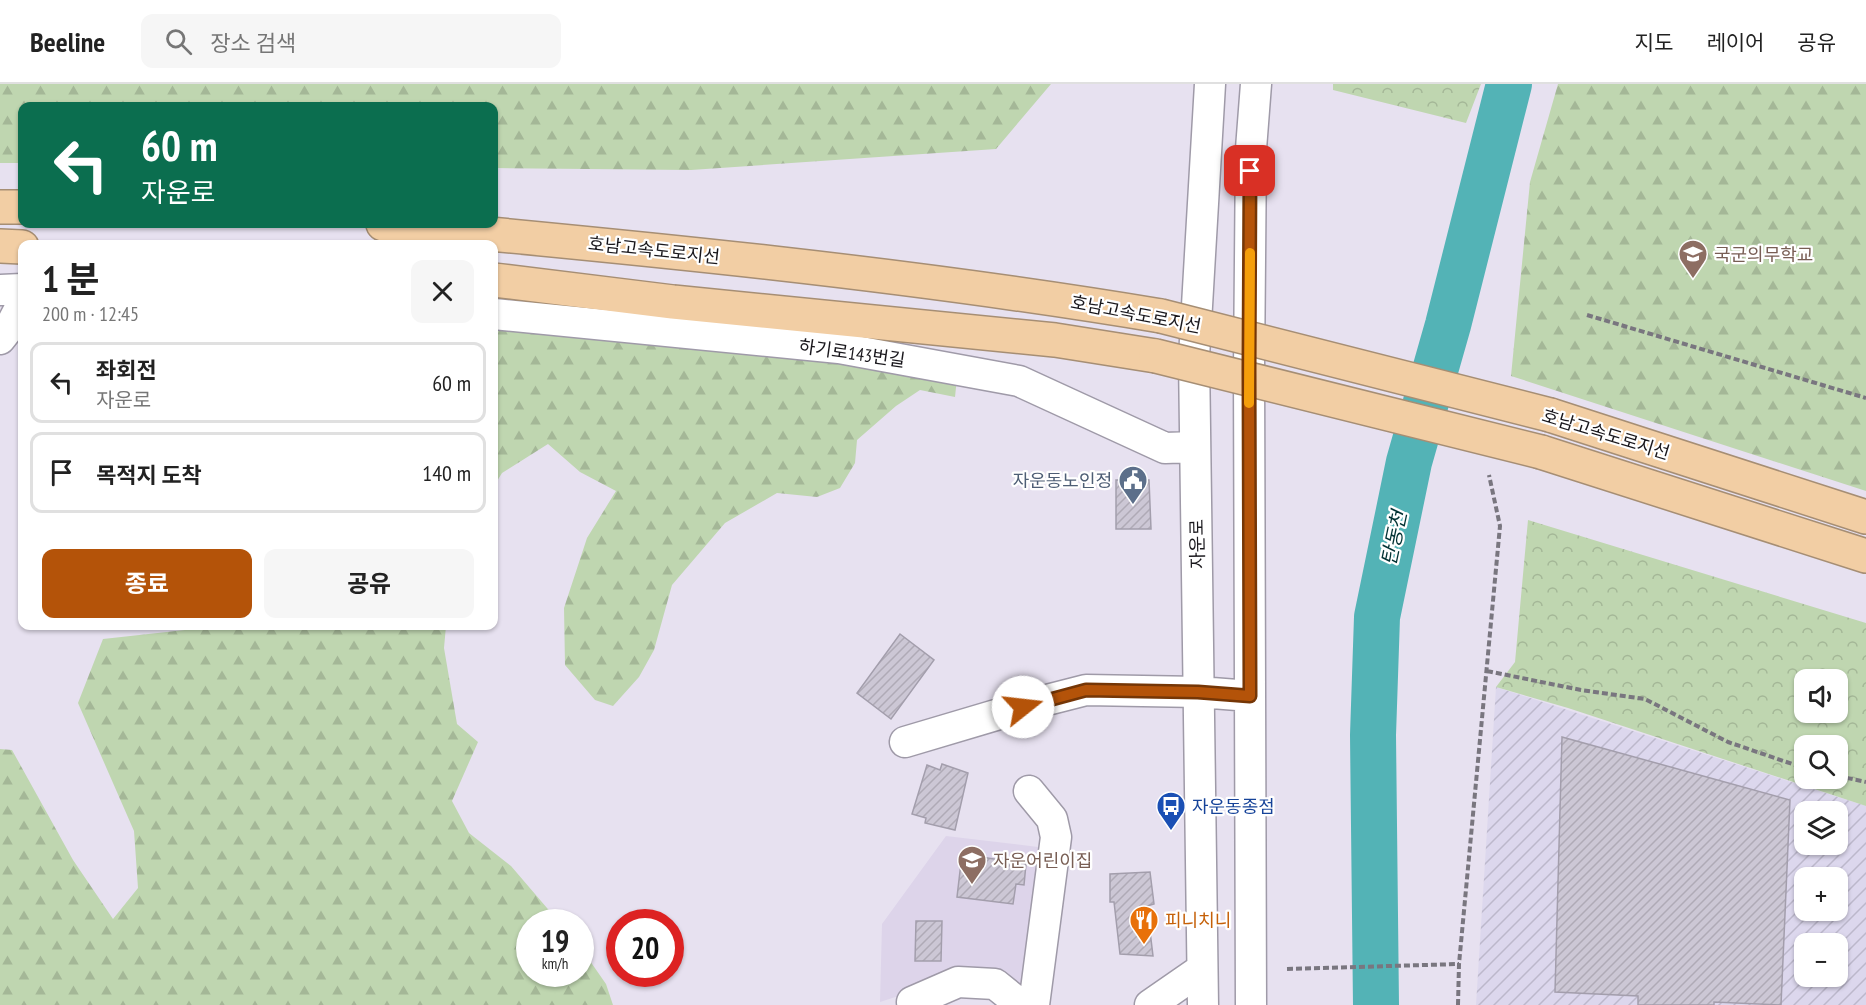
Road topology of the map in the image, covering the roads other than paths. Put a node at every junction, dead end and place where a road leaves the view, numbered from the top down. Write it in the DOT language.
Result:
graph roads {
  1 [pos="1210,84"];
  2 [pos="1256,84"];
  3 [pos="0,207"];
  4 [pos="18,207"];
  5 [pos="425,228"];
  6 [pos="0,246"];
  7 [pos="18,247"];
  8 [pos="498,280"];
  9 [pos="18,289"];
  10 [pos="0,290"];
  11 [pos="18,312"];
  12 [pos="498,314"];
  13 [pos="0,339"];
  14 [pos="1195,447"];
  15 [pos="1866,517"];
  16 [pos="1866,556"];
  17 [pos="1198,692"];
  18 [pos="1250,696"];
  19 [pos="905,742"];
  20 [pos="1029,791"];
  21 [pos="1202,969"];
  22 [pos="912,1002"];
  23 [pos="1021,1005"];
  24 [pos="1034,1005"];
  25 [pos="1150,1005"];
  26 [pos="1203,1005"];
  27 [pos="1251,1005"];
  1 -- 14 [label="street, 자운로"];
  2 -- 18 [label="street"];
  3 -- 4 [label="highway"];
  5 -- 15 [label="highway, 호남고속도로지선, bridge"];
  6 -- 7 [label="highway"];
  8 -- 16 [label="highway, 호남고속도로지선, bridge"];
  9 -- 10 [label="street"];
  11 -- 13 [label="street"];
  12 -- 14 [label="street, 하기로143번길"];
  14 -- 17 [label="street, 자운로"];
  17 -- 18 [label="street"];
  17 -- 19 [label="street"];
  17 -- 21 [label="street, 자운로"];
  18 -- 27 [label="street"];
  20 -- 24 [label="street"];
  21 -- 25 [label="street"];
  21 -- 26 [label="street, 자운로"];
  22 -- 23 [label="street"];
}
